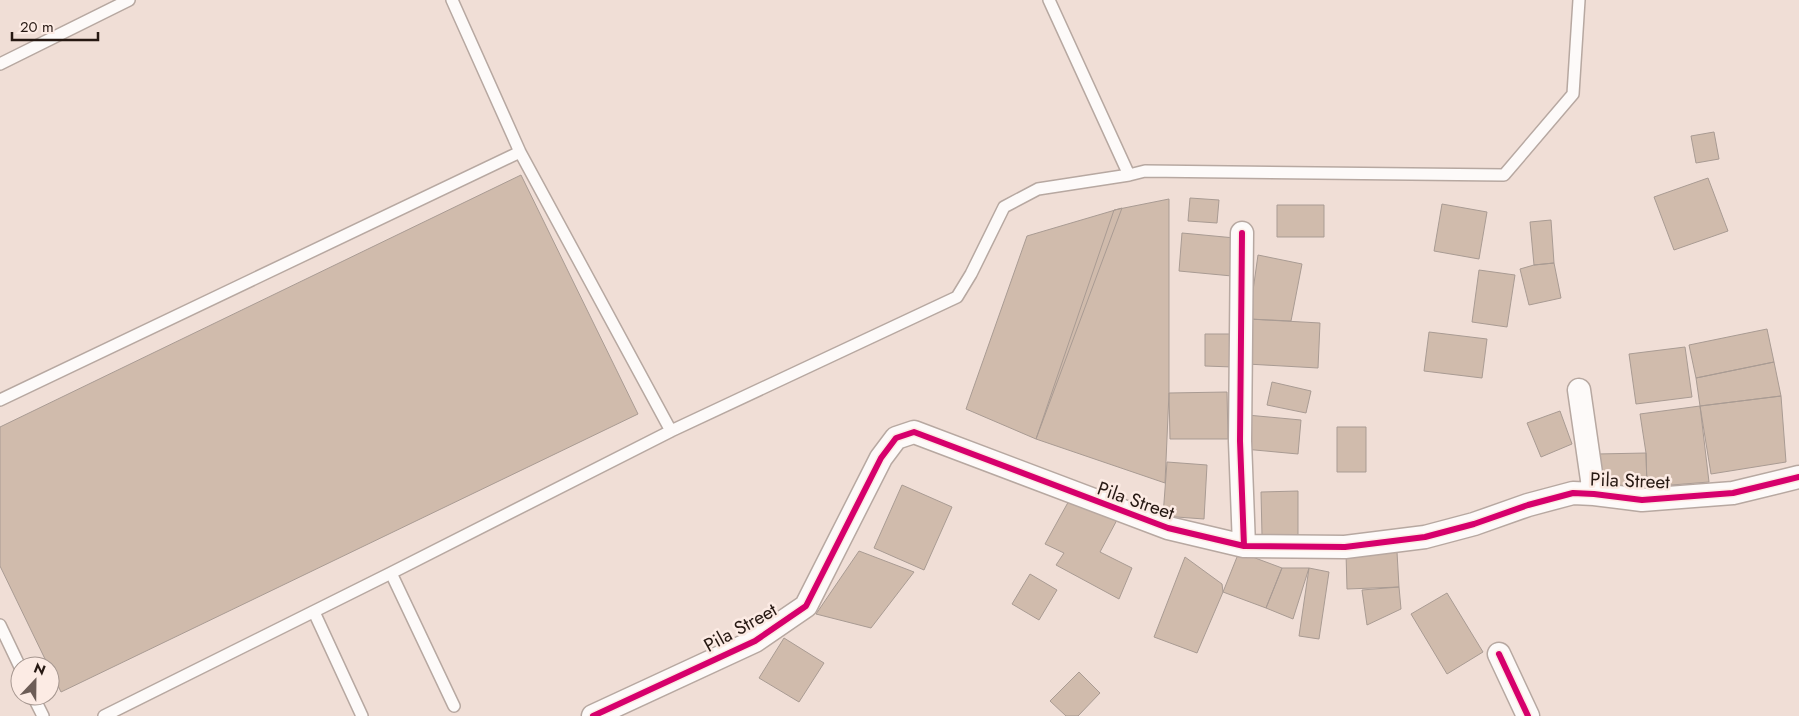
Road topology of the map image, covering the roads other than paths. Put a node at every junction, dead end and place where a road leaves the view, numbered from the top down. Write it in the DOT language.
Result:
graph roads {
  1 [pos="129,0"];
  2 [pos="452,0"];
  3 [pos="1049,0"];
  4 [pos="1579,0"];
  5 [pos="0,64"];
  6 [pos="520,152"];
  7 [pos="1129,175"];
  8 [pos="1242,233"];
  9 [pos="1579,390"];
  10 [pos="0,400"];
  11 [pos="671,431"];
  12 [pos="1799,477"];
  13 [pos="1594,494"];
  14 [pos="1244,546"];
  15 [pos="391,573"];
  16 [pos="314,612"];
  17 [pos="0,625"];
  18 [pos="1499,654"];
  19 [pos="15,656"];
  20 [pos="454,706"];
  21 [pos="602,714"];
  22 [pos="104,716"];
  23 [pos="362,716"];
  24 [pos="1528,716"];
  1 -- 5 [label="lane"];
  2 -- 6 [label="lane"];
  3 -- 7 [label="lane"];
  4 -- 7 [label="lane"];
  6 -- 10 [label="lane"];
  6 -- 11 [label="lane"];
  7 -- 11 [label="lane"];
  8 -- 14 [label="street"];
  9 -- 13 [label="street"];
  11 -- 15 [label="lane"];
  12 -- 13 [label="street, Pila Street"];
  13 -- 14 [label="street, Pila Street"];
  14 -- 21 [label="street, Pila Street"];
  15 -- 16 [label="lane"];
  15 -- 20 [label="lane"];
  16 -- 22 [label="lane"];
  16 -- 23 [label="lane"];
  17 -- 19 [label="lane"];
  18 -- 24 [label="street"];
}
